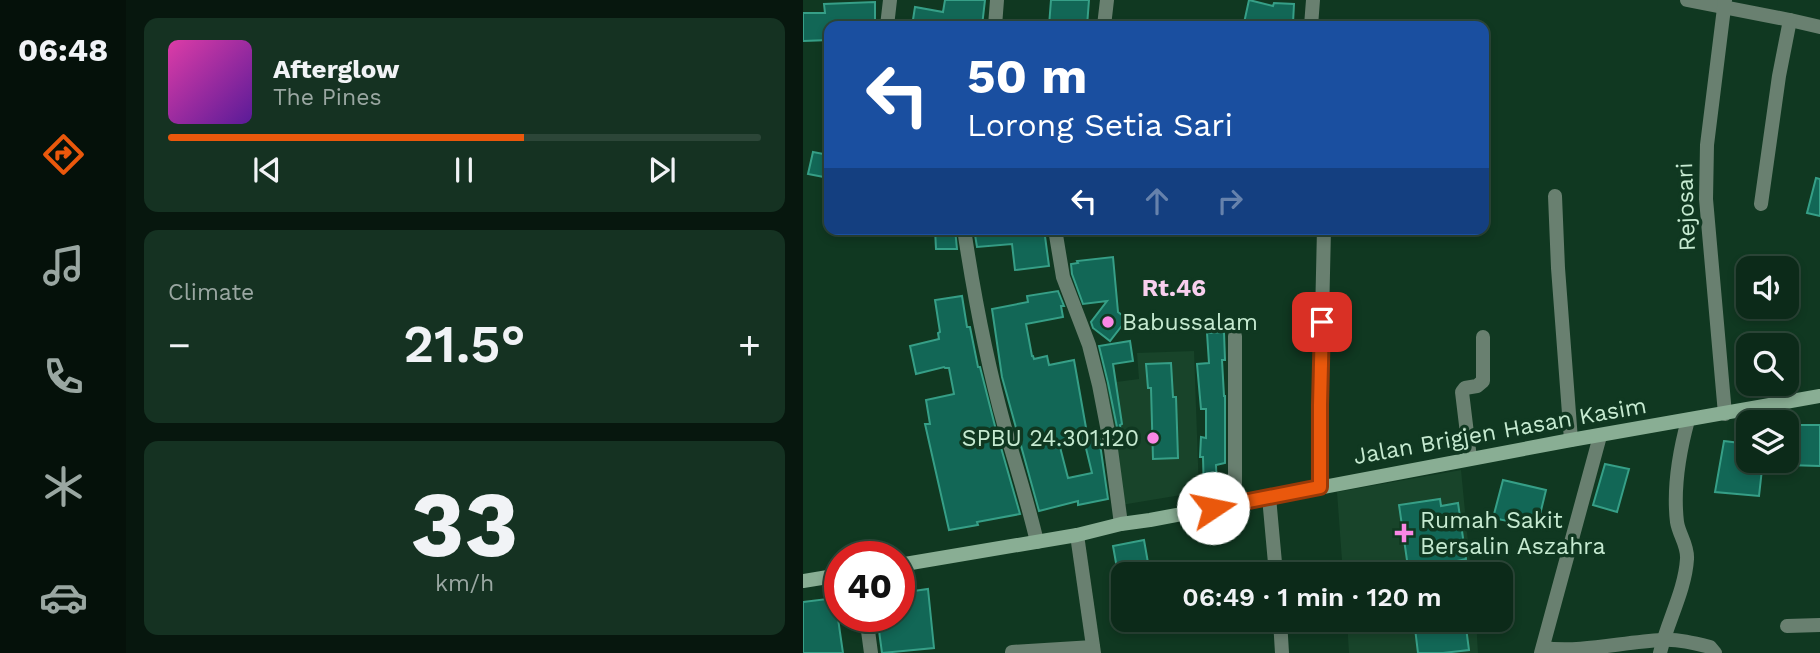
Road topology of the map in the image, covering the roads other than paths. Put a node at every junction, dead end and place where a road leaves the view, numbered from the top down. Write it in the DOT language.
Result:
graph roads {
  1 [pos="890,0"];
  2 [pos="997,0"];
  3 [pos="1107,0"];
  4 [pos="1313,0"];
  5 [pos="1687,0"];
  6 [pos="1724,4"];
  7 [pos="1791,20"];
  8 [pos="888,21"];
  9 [pos="995,21"];
  10 [pos="1105,21"];
  11 [pos="1311,21"];
  12 [pos="1820,27"];
  13 [pos="1555,196"];
  14 [pos="1761,204"];
  15 [pos="964,235"];
  16 [pos="1056,235"];
  17 [pos="1324,235"];
  18 [pos="1235,336"];
  19 [pos="1483,337"];
  20 [pos="1820,396"];
  21 [pos="1725,414"];
  22 [pos="1688,420"];
  23 [pos="1600,436"];
  24 [pos="1571,440"];
  25 [pos="1470,458"];
  26 [pos="1320,487"];
  27 [pos="1269,497"];
  28 [pos="1235,504"];
  29 [pos="1121,524"];
  30 [pos="1077,535"];
  31 [pos="1037,542"];
  32 [pos="915,562"];
  33 [pos="1275,562"];
  34 [pos="824,578"];
  35 [pos="803,581"];
  36 [pos="1820,625"];
  37 [pos="1787,626"];
  38 [pos="869,632"];
  39 [pos="1281,632"];
  40 [pos="1662,646"];
  41 [pos="1093,650"];
  42 [pos="1712,650"];
  43 [pos="1542,651"];
  44 [pos="1012,652"];
  45 [pos="871,653"];
  46 [pos="1282,653"];
  1 -- 8 [label="street"];
  2 -- 9 [label="street"];
  3 -- 10 [label="street"];
  4 -- 11 [label="street"];
  5 -- 6 [label="street"];
  6 -- 7 [label="street"];
  6 -- 21 [label="street, Rejosari"];
  7 -- 12 [label="street"];
  7 -- 14 [label="street"];
  13 -- 24 [label="street"];
  15 -- 31 [label="street"];
  16 -- 29 [label="street"];
  17 -- 26 [label="street"];
  18 -- 28 [label="street"];
  19 -- 25 [label="street"];
  20 -- 21 [label="street, Jalan Brigjen Hasan Kasim"];
  21 -- 22 [label="street, Jalan Brigjen Hasan Kasim"];
  22 -- 23 [label="street, Jalan Brigjen Hasan Kasim"];
  22 -- 40 [label="street"];
  23 -- 24 [label="street, Jalan Brigjen Hasan Kasim"];
  23 -- 43 [label="street"];
  24 -- 25 [label="street, Jalan Brigjen Hasan Kasim"];
  25 -- 26 [label="street, Jalan Brigjen Hasan Kasim"];
  26 -- 27 [label="street, Jalan Brigjen Hasan Kasim"];
  27 -- 28 [label="street, Jalan Brigjen Hasan Kasim"];
  27 -- 33 [label="street"];
  28 -- 29 [label="street, Jalan Brigjen Hasan Kasim"];
  29 -- 30 [label="street, Jalan Brigjen Hasan Kasim"];
  30 -- 31 [label="street, Jalan Brigjen Hasan Kasim"];
  30 -- 41 [label="street"];
  31 -- 32 [label="street, Jalan Brigjen Hasan Kasim"];
  34 -- 35 [label="street"];
  36 -- 37 [label="street"];
  38 -- 45 [label="street"];
  39 -- 46 [label="street"];
  40 -- 42 [label="street"];
  40 -- 43 [label="street"];
  41 -- 44 [label="street"];
}
